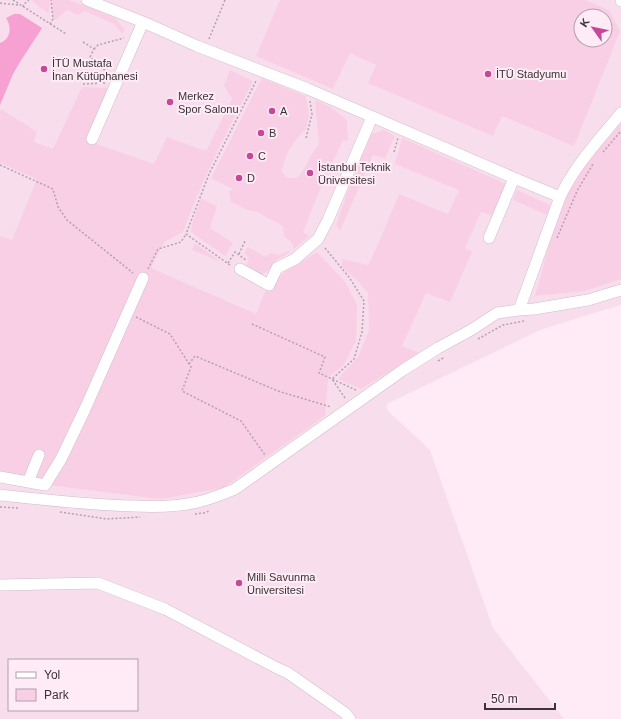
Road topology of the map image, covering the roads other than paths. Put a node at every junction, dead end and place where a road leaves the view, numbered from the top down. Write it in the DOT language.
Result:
graph roads {
  1 [pos="93,1"];
  2 [pos="143,22"];
  3 [pos="621,113"];
  4 [pos="372,117"];
  5 [pos="92,139"];
  6 [pos="514,178"];
  7 [pos="560,197"];
  8 [pos="489,238"];
  9 [pos="240,269"];
  10 [pos="139,277"];
  11 [pos="621,290"];
  12 [pos="519,310"];
  13 [pos="39,455"];
  14 [pos="0,477"];
  15 [pos="28,482"];
  16 [pos="0,494"];
  17 [pos="0,585"];
  18 [pos="350,719"];
  1 -- 2 [label="street"];
  2 -- 4 [label="street"];
  2 -- 5 [label="street"];
  3 -- 7 [label="street"];
  4 -- 6 [label="street"];
  4 -- 9 [label="street"];
  6 -- 7 [label="street"];
  6 -- 8 [label="street"];
  7 -- 12 [label="street"];
  10 -- 15 [label="street"];
  11 -- 12 [label="street"];
  12 -- 16 [label="street"];
  13 -- 15 [label="street"];
  14 -- 15 [label="street"];
  17 -- 18 [label="street"];
}
